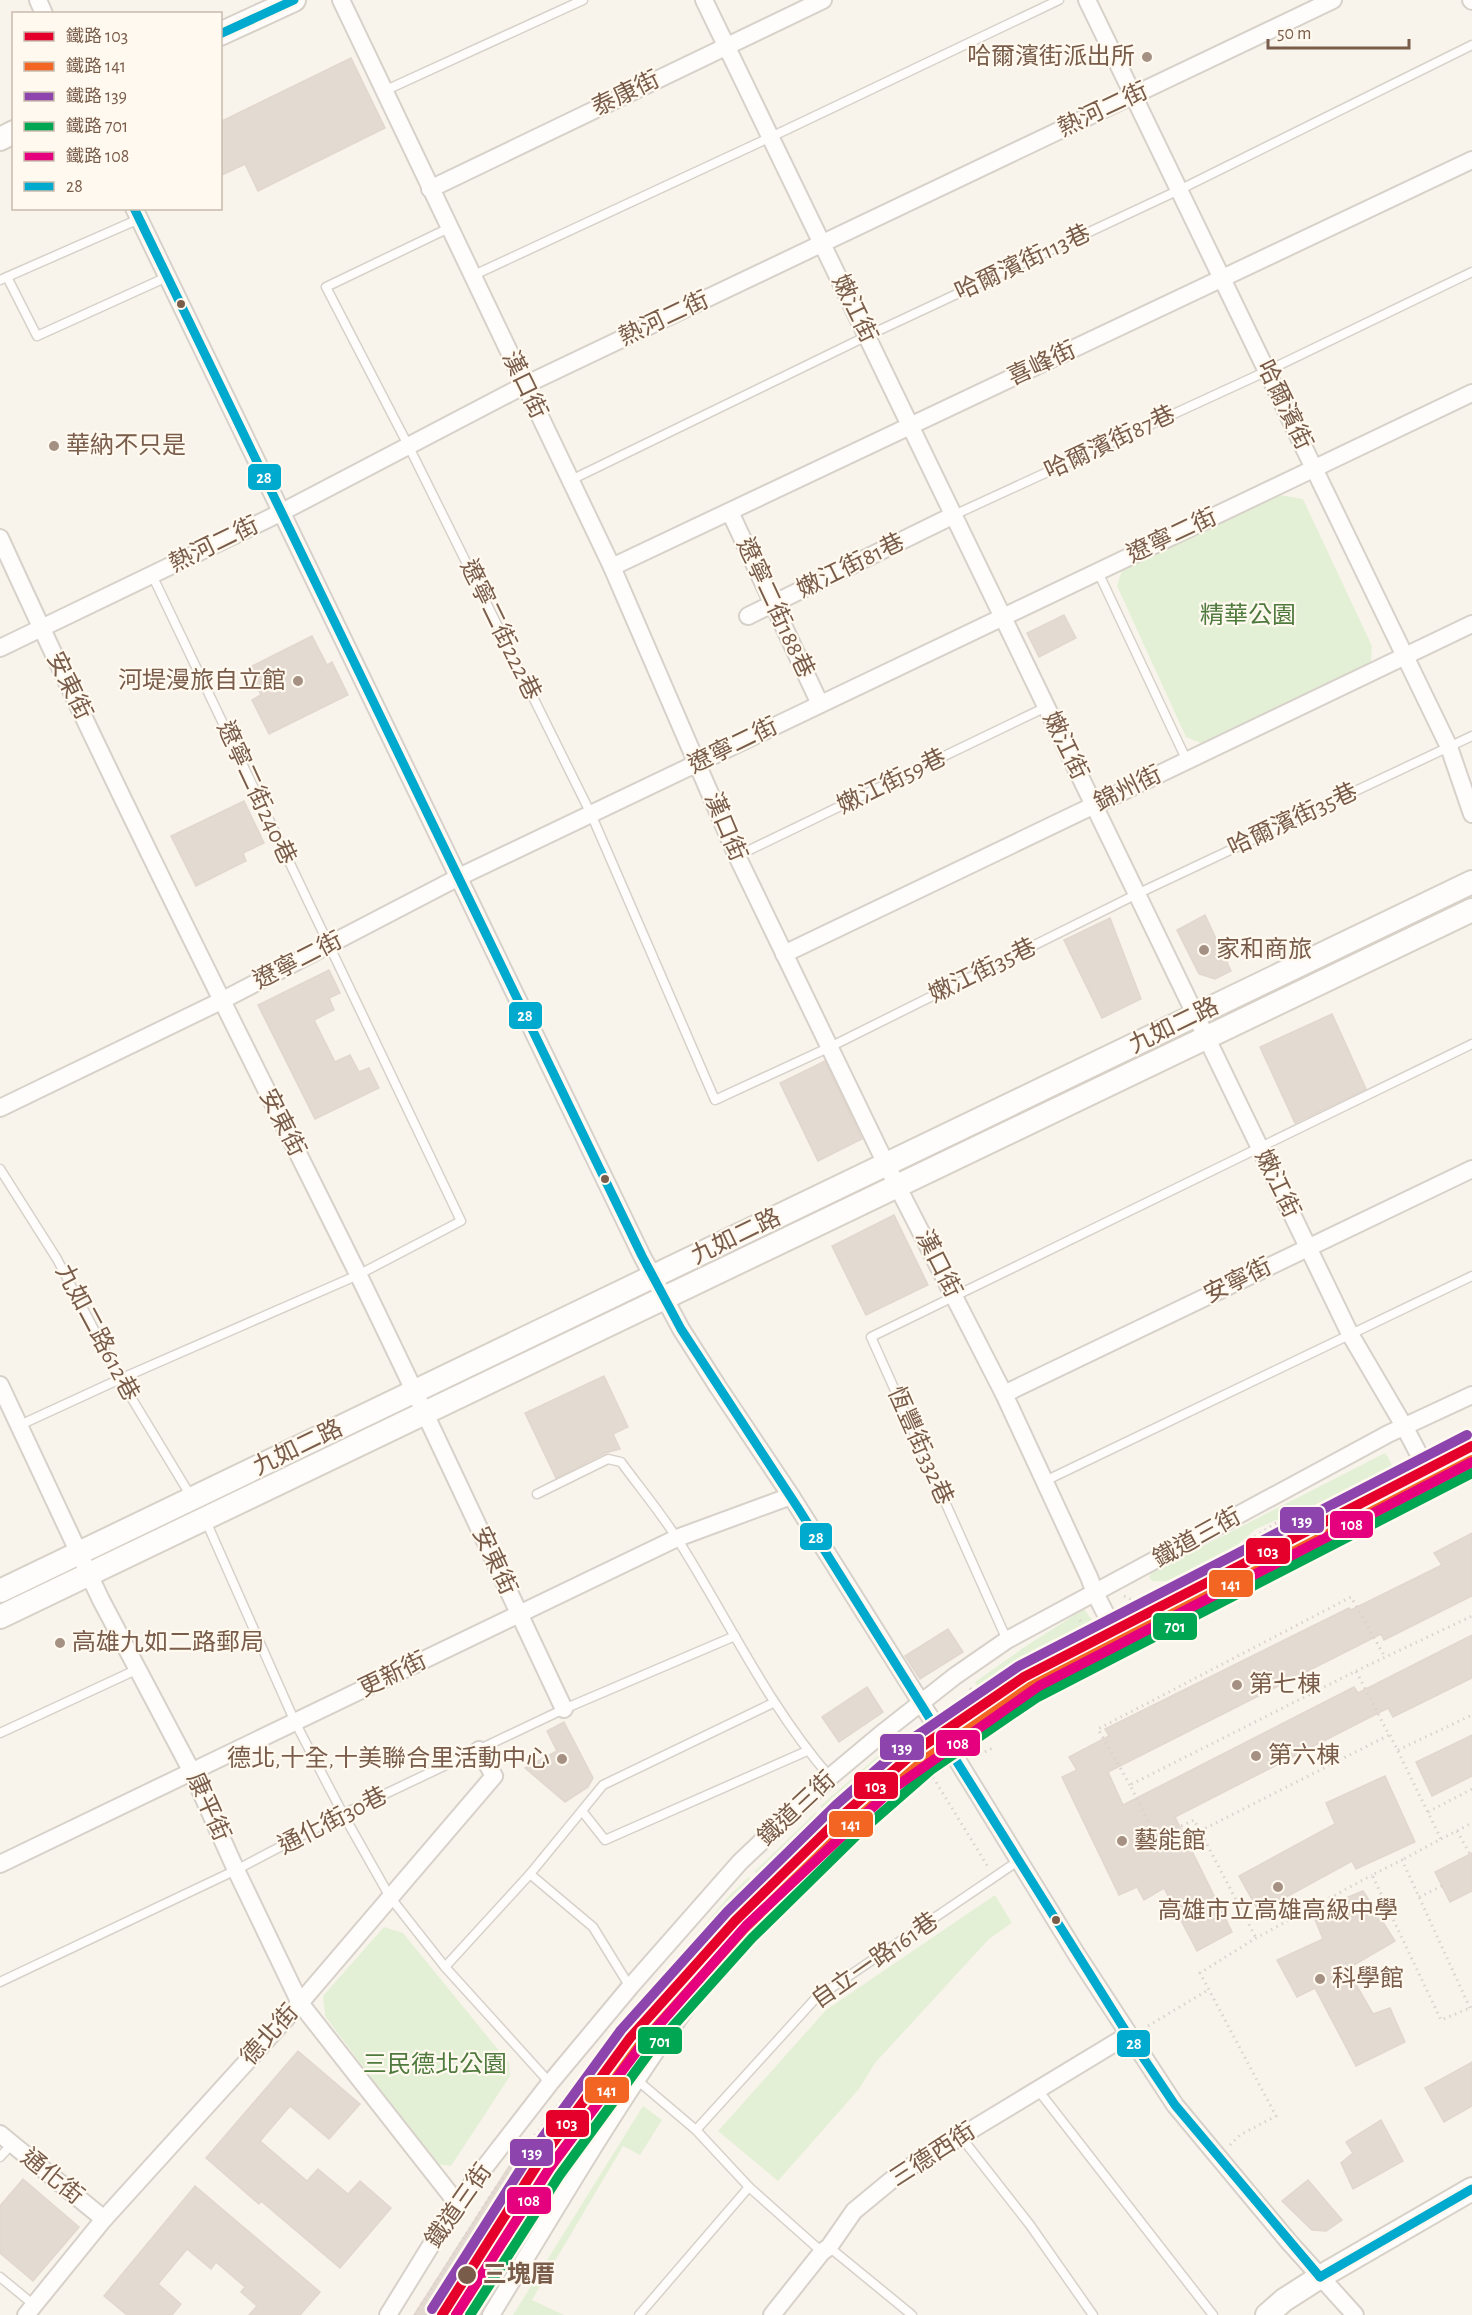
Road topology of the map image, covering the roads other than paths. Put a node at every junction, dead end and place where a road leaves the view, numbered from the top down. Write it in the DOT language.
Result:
graph roads {
  1 [pos="294,0"];
  2 [pos="342,0"];
  3 [pos="583,0"];
  4 [pos="704,0"];
  5 [pos="822,0"];
  6 [pos="1059,0"];
  7 [pos="1087,0"];
  8 [pos="1333,0"];
  9 [pos="222,33"];
  10 [pos="1472,45"];
  11 [pos="727,46"];
  12 [pos="384,91"];
  13 [pos="1133,95"];
  14 [pos="771,137"];
  15 [pos="1472,160"];
  16 [pos="430,189"];
  17 [pos="1179,190"];
  18 [pos="137,214"];
  19 [pos="449,228"];
  20 [pos="822,244"];
  21 [pos="1472,272"];
  22 [pos="472,276"];
  23 [pos="167,277"];
  24 [pos="3,278"];
  25 [pos="1222,279"];
  26 [pos="867,336"];
  27 [pos="1267,371"];
  28 [pos="525,386"];
  29 [pos="1472,393"];
  30 [pos="911,426"];
  31 [pos="409,447"];
  32 [pos="1314,469"];
  33 [pos="571,480"];
  34 [pos="730,512"];
  35 [pos="280,513"];
  36 [pos="954,516"];
  37 [pos="0,538"];
  38 [pos="612,567"];
  39 [pos="1098,572"];
  40 [pos="152,575"];
  41 [pos="773,603"];
  42 [pos="748,616"];
  43 [pos="1003,617"];
  44 [pos="1472,624"];
  45 [pos="41,629"];
  46 [pos="0,648"];
  47 [pos="1406,656"];
  48 [pos="820,704"];
  49 [pos="1047,707"];
  50 [pos="1472,736"];
  51 [pos="1449,747"];
  52 [pos="1186,761"];
  53 [pos="697,763"];
  54 [pos="1094,805"];
  55 [pos="591,814"];
  56 [pos="1472,814"];
  57 [pos="737,856"];
  58 [pos="459,876"];
  59 [pos="1472,882"];
  60 [pos="1137,894"];
  61 [pos="1472,910"];
  62 [pos="328,946"];
  63 [pos="784,954"];
  64 [pos="221,1001"];
  65 [pos="1196,1016"];
  66 [pos="1206,1037"];
  67 [pos="1472,1044"];
  68 [pos="830,1047"];
  69 [pos="715,1100"];
  70 [pos="0,1108"];
  71 [pos="1259,1147"];
  72 [pos="886,1164"];
  73 [pos="0,1169"];
  74 [pos="1472,1169"];
  75 [pos="897,1185"];
  76 [pos="1308,1247"];
  77 [pos="358,1275"];
  78 [pos="1472,1276"];
  79 [pos="654,1278"];
  80 [pos="954,1296"];
  81 [pos="664,1298"];
  82 [pos="1350,1334"];
  83 [pos="120,1379"];
  84 [pos="0,1385"];
  85 [pos="414,1392"];
  86 [pos="1004,1394"];
  87 [pos="1472,1395"];
  88 [pos="425,1413"];
  89 [pos="20,1425"];
  90 [pos="1404,1426"];
  91 [pos="1472,1470"];
  92 [pos="1045,1481"];
  93 [pos="1436,1487"];
  94 [pos="537,1494"];
  95 [pos="791,1496"];
  96 [pos="192,1498"];
  97 [pos="205,1519"];
  98 [pos="677,1538"];
  99 [pos="78,1553"];
  100 [pos="89,1575"];
  101 [pos="0,1591"];
  102 [pos="1095,1593"];
  103 [pos="519,1614"];
  104 [pos="0,1617"];
  105 [pos="735,1636"];
  106 [pos="1007,1640"];
  107 [pos="1123,1648"];
  108 [pos="138,1668"];
  109 [pos="773,1703"];
  110 [pos="921,1703"];
  111 [pos="564,1709"];
  112 [pos="296,1722"];
  113 [pos="0,1733"];
  114 [pos="946,1742"];
  115 [pos="479,1750"];
  116 [pos="807,1751"];
  117 [pos="192,1772"];
  118 [pos="830,1778"];
  119 [pos="582,1811"];
  120 [pos="343,1814"];
  121 [pos="1018,1861"];
  122 [pos="0,1864"];
  123 [pos="236,1870"];
  124 [pos="530,1874"];
  125 [pos="390,1897"];
  126 [pos="445,1967"];
  127 [pos="0,1982"];
  128 [pos="630,1987"];
  129 [pos="300,2003"];
  130 [pos="1128,2035"];
  131 [pos="637,2080"];
  132 [pos="550,2083"];
  133 [pos="1038,2090"];
  134 [pos="696,2130"];
  135 [pos="961,2137"];
  136 [pos="6,2139"];
  137 [pos="0,2157"];
  138 [pos="749,2187"];
  139 [pos="1472,2190"];
  140 [pos="457,2203"];
  141 [pos="104,2219"];
  142 [pos="825,2250"];
  143 [pos="0,2277"];
  144 [pos="1320,2277"];
  145 [pos="30,2310"];
  146 [pos="388,2315"];
  147 [pos="491,2315"];
  148 [pos="639,2315"];
  149 [pos="772,2315"];
  150 [pos="912,2315"];
  151 [pos="1093,2315"];
  152 [pos="1213,2315"];
  153 [pos="1267,2315"];
  154 [pos="1355,2315"];
  1 -- 9 [label="street"];
  2 -- 12 [label="street, 漢口街"];
  3 -- 12 [label="lane"];
  4 -- 11 [label="street, 嫩江街"];
  5 -- 11 [label="street, 泰康街"];
  6 -- 14 [label="lane"];
  7 -- 13 [label="street, 哈爾濱街"];
  8 -- 13 [label="street, 熱河二街"];
  10 -- 17 [label="lane, 哈爾濱街113巷"];
  11 -- 14 [label="street, 嫩江街"];
  11 -- 16 [label="street, 泰康街"];
  12 -- 16 [label="street, 漢口街"];
  13 -- 17 [label="street, 哈爾濱街"];
  13 -- 20 [label="street, 熱河二街"];
  14 -- 20 [label="street, 嫩江街"];
  14 -- 22 [label="lane"];
  15 -- 25 [label="street, 喜峰街"];
  16 -- 19 [label="street, 漢口街"];
  17 -- 25 [label="street, 哈爾濱街"];
  17 -- 26 [label="lane, 哈爾濱街113巷"];
  18 -- 23 [label="street"];
  18 -- 24 [label="lane"];
  19 -- 22 [label="street, 漢口街"];
  19 -- 31 [label="lane, 遼寧二街222巷"];
  20 -- 26 [label="street, 嫩江街"];
  20 -- 28 [label="street, 熱河二街"];
  21 -- 27 [label="lane, 哈爾濱街87巷"];
  22 -- 28 [label="street, 漢口街"];
  23 -- 24 [label="lane"];
  23 -- 35 [label="street"];
  25 -- 27 [label="street, 哈爾濱街"];
  25 -- 30 [label="street, 喜峰街"];
  26 -- 30 [label="street, 嫩江街"];
  26 -- 33 [label="lane, 哈爾濱街113巷"];
  27 -- 32 [label="street, 哈爾濱街"];
  27 -- 36 [label="lane, 哈爾濱街87巷"];
  28 -- 31 [label="street, 熱河二街"];
  28 -- 33 [label="street, 漢口街"];
  29 -- 32 [label="street, 遼寧二街"];
  30 -- 34 [label="street, 喜峰街"];
  30 -- 36 [label="street, 嫩江街"];
  31 -- 35 [label="street, 熱河二街"];
  31 -- 55 [label="lane, 遼寧二街222巷"];
  32 -- 39 [label="street, 遼寧二街"];
  32 -- 47 [label="street, 哈爾濱街"];
  33 -- 38 [label="street, 漢口街"];
  34 -- 38 [label="street, 喜峰街"];
  34 -- 41 [label="street, 遼寧二街188巷"];
  35 -- 40 [label="street, 熱河二街"];
  35 -- 58 [label="street"];
  36 -- 41 [label="street, 嫩江街81巷"];
  36 -- 43 [label="street, 嫩江街"];
  37 -- 45 [label="street, 安東街"];
  38 -- 53 [label="street, 漢口街"];
  39 -- 43 [label="street, 遼寧二街"];
  39 -- 52 [label="lane"];
  40 -- 45 [label="street, 熱河二街"];
  40 -- 62 [label="lane, 遼寧二街240巷"];
  41 -- 42 [label="street, 嫩江街81巷"];
  41 -- 48 [label="street, 遼寧二街188巷"];
  43 -- 48 [label="street, 遼寧二街"];
  43 -- 49 [label="street, 嫩江街"];
  44 -- 47 [label="street, 錦州街"];
  45 -- 46 [label="street, 熱河二街"];
  45 -- 64 [label="street, 安東街"];
  47 -- 51 [label="street, 哈爾濱街"];
  47 -- 52 [label="street, 錦州街"];
  48 -- 53 [label="street, 遼寧二街"];
  49 -- 54 [label="street, 嫩江街"];
  49 -- 57 [label="lane, 嫩江街59巷"];
  50 -- 51 [label="lane, 哈爾濱街35巷"];
  51 -- 56 [label="street, 哈爾濱街"];
  51 -- 60 [label="lane, 哈爾濱街35巷"];
  52 -- 54 [label="street, 錦州街"];
  53 -- 55 [label="street, 遼寧二街"];
  53 -- 57 [label="street, 漢口街"];
  54 -- 60 [label="street, 嫩江街"];
  54 -- 63 [label="street, 錦州街"];
  55 -- 58 [label="street, 遼寧二街"];
  55 -- 69 [label="lane, 遼寧二街222巷"];
  57 -- 63 [label="street, 漢口街"];
  58 -- 62 [label="street, 遼寧二街"];
  58 -- 79 [label="street"];
  59 -- 65 [label="street, 九如二路"];
  60 -- 65 [label="street, 嫩江街"];
  60 -- 68 [label="lane, 嫩江街35巷"];
  61 -- 66 [label="street, 九如二路"];
  62 -- 64 [label="street, 遼寧二街"];
  62 -- 77 [label="lane, 遼寧二街240巷"];
  63 -- 68 [label="street, 漢口街"];
  64 -- 70 [label="street, 遼寧二街"];
  64 -- 77 [label="street, 安東街"];
  65 -- 66 [label="street, 嫩江街"];
  65 -- 72 [label="street, 九如二路"];
  66 -- 71 [label="street, 嫩江街"];
  66 -- 75 [label="street, 九如二路"];
  67 -- 71 [label="lane"];
  68 -- 69 [label="lane, 嫩江街35巷"];
  68 -- 72 [label="street, 漢口街"];
  71 -- 76 [label="street, 嫩江街"];
  71 -- 80 [label="lane"];
  72 -- 75 [label="street, 漢口街"];
  72 -- 79 [label="street, 九如二路"];
  73 -- 83 [label="lane, 九如二路612巷"];
  74 -- 76 [label="street, 安寧街"];
  75 -- 80 [label="street, 漢口街"];
  75 -- 81 [label="street, 九如二路"];
  76 -- 82 [label="street, 嫩江街"];
  76 -- 86 [label="street, 安寧街"];
  77 -- 83 [label="lane"];
  77 -- 85 [label="street, 安東街"];
  78 -- 82 [label="lane"];
  79 -- 81 [label="street"];
  79 -- 85 [label="street, 九如二路"];
  80 -- 86 [label="street, 漢口街"];
  80 -- 106 [label="lane, 恆豐街332巷"];
  81 -- 88 [label="street, 九如二路"];
  81 -- 95 [label="street"];
  82 -- 90 [label="street, 嫩江街"];
  82 -- 92 [label="lane"];
  83 -- 89 [label="lane"];
  83 -- 96 [label="lane, 九如二路612巷"];
  84 -- 89 [label="street, 康平街"];
  85 -- 88 [label="street, 安東街"];
  85 -- 96 [label="street, 九如二路"];
  86 -- 92 [label="street, 漢口街"];
  87 -- 90 [label="street, 鐵道三街"];
  88 -- 97 [label="street, 九如二路"];
  88 -- 103 [label="street, 安東街"];
  89 -- 99 [label="street, 康平街"];
  90 -- 93 [label="street, 嫩江街"];
  90 -- 102 [label="street, 鐵道三街"];
  91 -- 93 [label="street, 鐵道三街"];
  92 -- 102 [label="street, 漢口街"];
  93 -- 107 [label="street, 鐵道三街"];
  94 -- 98 [label="lane"];
  95 -- 98 [label="street, 更新街"];
  95 -- 110 [label="street"];
  96 -- 99 [label="street, 九如二路"];
  97 -- 100 [label="street, 九如二路"];
  97 -- 112 [label="lane"];
  98 -- 103 [label="street, 更新街"];
  98 -- 105 [label="lane"];
  99 -- 100 [label="street, 康平街"];
  99 -- 101 [label="street, 九如二路"];
  100 -- 104 [label="street, 九如二路"];
  100 -- 108 [label="street, 康平街"];
  102 -- 106 [label="street, 鐵道三街"];
  102 -- 107 [label="street, 漢口街"];
  103 -- 111 [label="street, 安東街"];
  103 -- 112 [label="street, 更新街"];
  105 -- 109 [label="lane"];
  105 -- 111 [label="lane, 通化街30巷"];
  106 -- 110 [label="street, 鐵道三街"];
  107 -- 114 [label="street, 鐵道三街"];
  108 -- 113 [label="lane"];
  108 -- 117 [label="street, 康平街"];
  109 -- 116 [label="lane"];
  109 -- 119 [label="lane"];
  110 -- 114 [label="street"];
  110 -- 118 [label="street, 鐵道三街"];
  111 -- 115 [label="lane, 通化街30巷"];
  112 -- 117 [label="street, 更新街"];
  112 -- 120 [label="lane"];
  114 -- 121 [label="street"];
  114 -- 131 [label="street, 鐵道三街"];
  115 -- 120 [label="lane, 通化街30巷"];
  115 -- 125 [label="street, 德北街"];
  116 -- 118 [label="lane"];
  116 -- 119 [label="lane"];
  117 -- 122 [label="street, 更新街"];
  117 -- 123 [label="street, 康平街"];
  118 -- 128 [label="street, 鐵道三街"];
  119 -- 124 [label="lane"];
  120 -- 123 [label="lane, 通化街30巷"];
  120 -- 125 [label="lane"];
  121 -- 130 [label="street"];
  121 -- 134 [label="lane, 自立一路161巷"];
  123 -- 127 [label="lane, 通化街30巷"];
  123 -- 129 [label="street, 康平街"];
  124 -- 126 [label="lane"];
  124 -- 128 [label="lane"];
  125 -- 126 [label="lane"];
  125 -- 129 [label="street, 德北街"];
  126 -- 132 [label="lane"];
  128 -- 132 [label="street, 鐵道三街"];
  129 -- 140 [label="street, 康平街"];
  129 -- 141 [label="street, 德北街"];
  130 -- 133 [label="street, 三德西街"];
  130 -- 144 [label="street"];
  131 -- 134 [label="lane"];
  131 -- 147 [label="street, 鐵道三街"];
  132 -- 140 [label="street, 鐵道三街"];
  133 -- 135 [label="street, 三德西街"];
  133 -- 152 [label="lane"];
  134 -- 138 [label="lane"];
  135 -- 142 [label="street, 三德西街"];
  135 -- 151 [label="lane"];
  136 -- 137 [label="lane"];
  136 -- 141 [label="street, 通化街"];
  138 -- 142 [label="lane"];
  138 -- 148 [label="lane"];
  139 -- 144 [label="street"];
  140 -- 146 [label="street, 鐵道三街"];
  141 -- 145 [label="street, 德北街"];
  142 -- 149 [label="street, 三德西街"];
  142 -- 150 [label="lane"];
  143 -- 145 [label="lane"];
  144 -- 153 [label="street"];
  144 -- 154 [label="street"];
}
